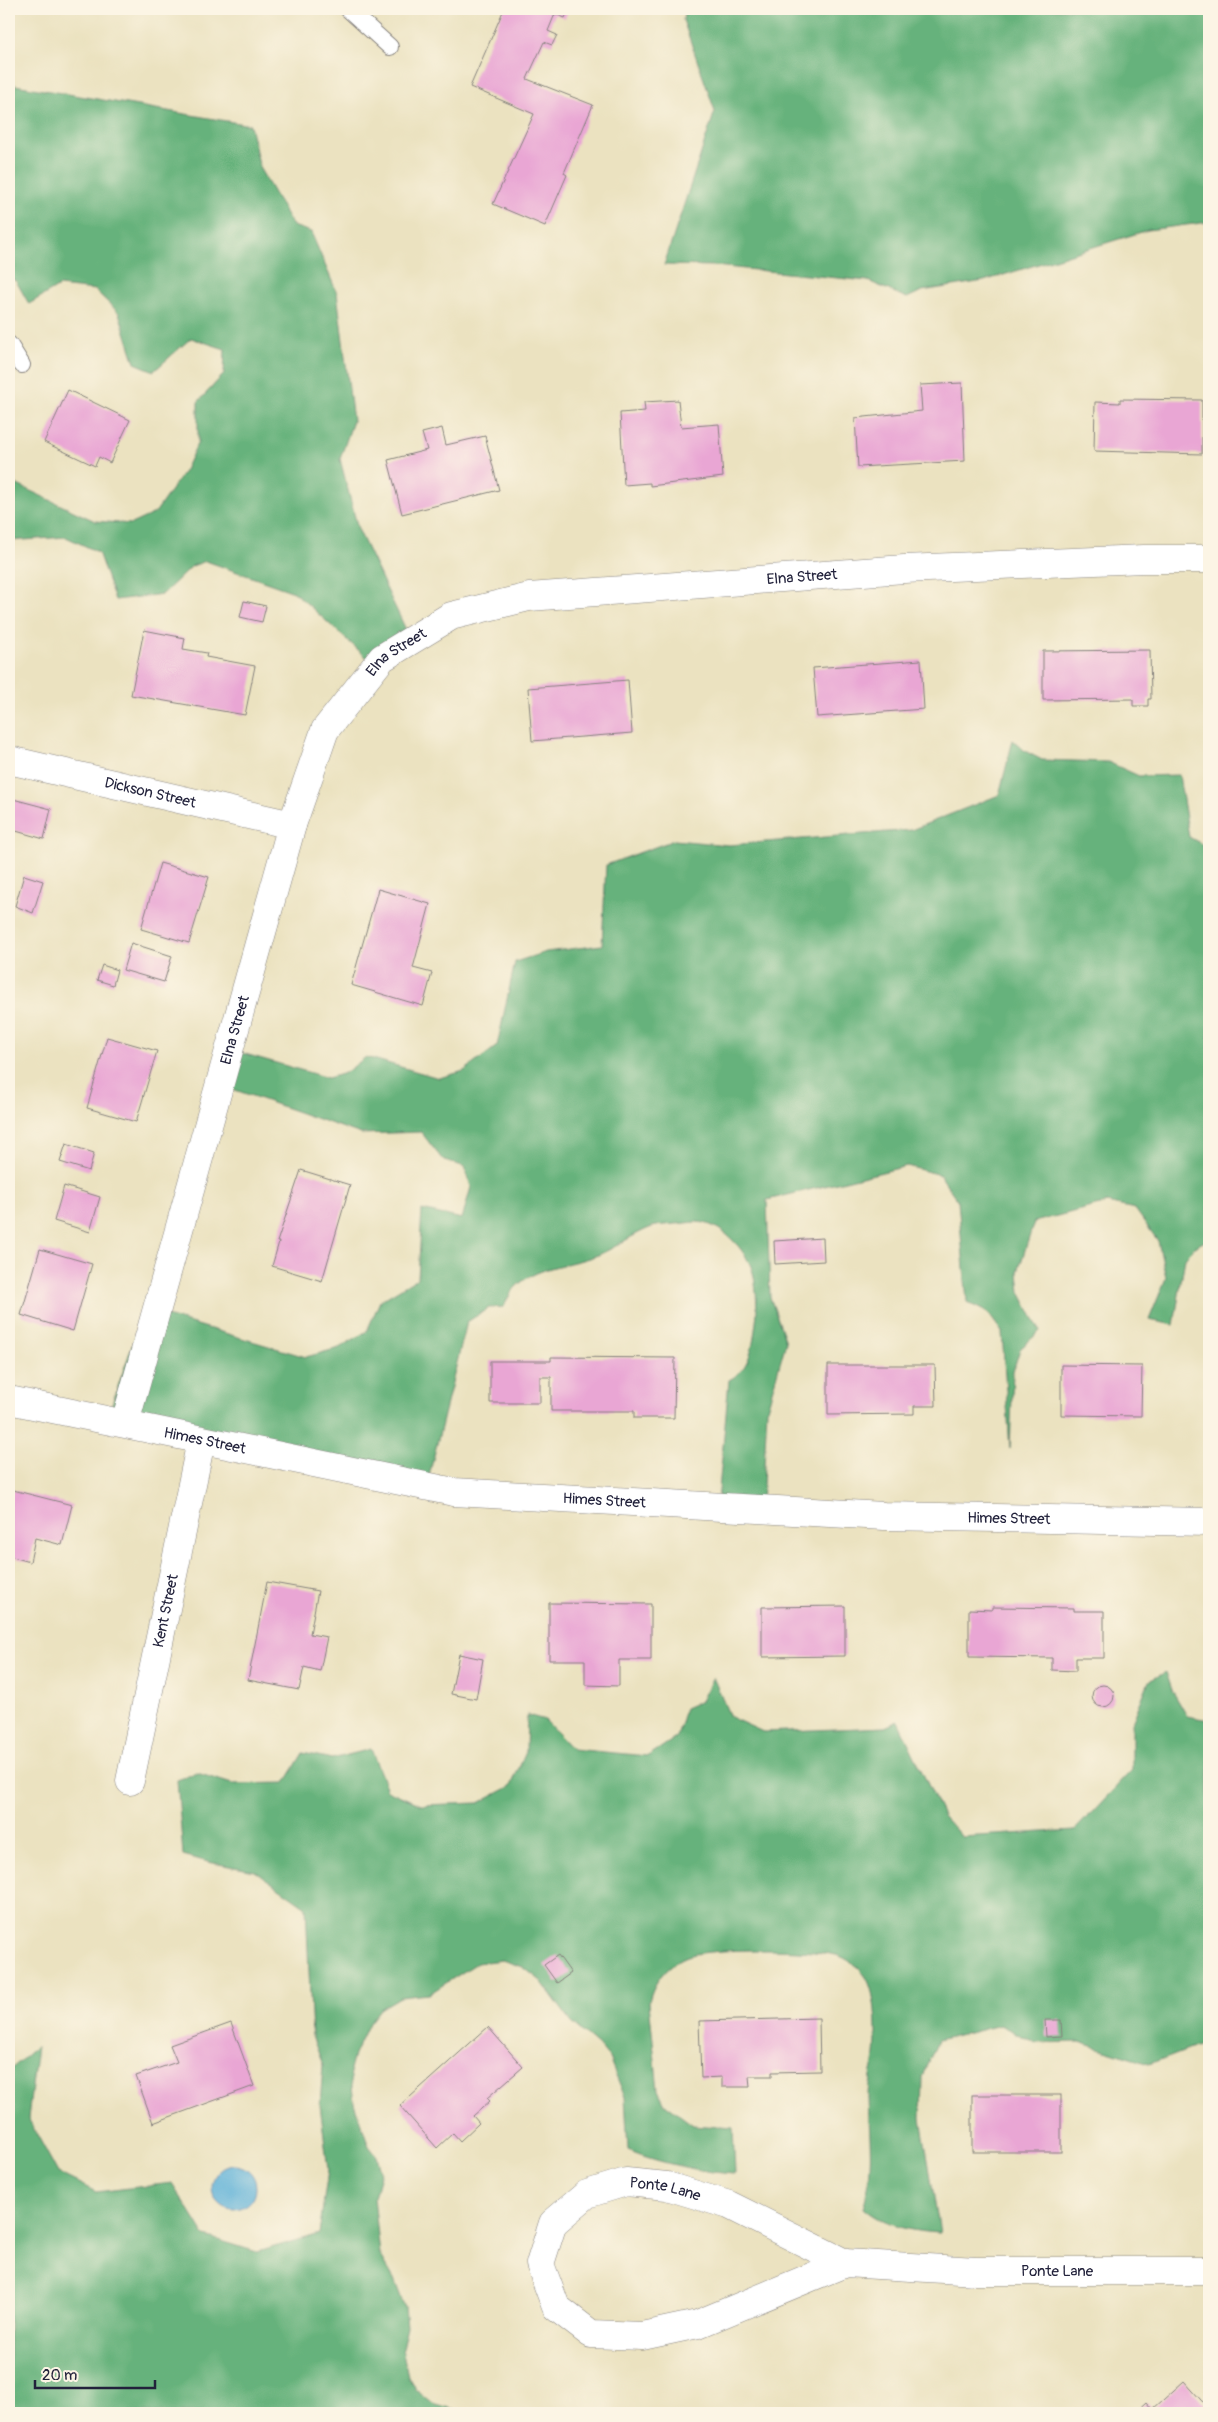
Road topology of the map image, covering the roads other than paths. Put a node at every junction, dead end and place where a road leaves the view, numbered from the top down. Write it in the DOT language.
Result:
graph roads {
  1 [pos="348,9"];
  2 [pos="390,47"];
  3 [pos="9,344"];
  4 [pos="22,364"];
  5 [pos="1209,559"];
  6 [pos="9,760"];
  7 [pos="292,825"];
  8 [pos="9,1400"];
  9 [pos="125,1423"];
  10 [pos="201,1441"];
  11 [pos="1209,1522"];
  12 [pos="130,1781"];
  13 [pos="845,2263"];
  14 [pos="1209,2270"];
  1 -- 2 [label="lane"];
  3 -- 4 [label="lane"];
  5 -- 7 [label="street, Elna Street"];
  6 -- 7 [label="street, Dickson Street"];
  7 -- 9 [label="street, Elna Street"];
  8 -- 9 [label="street, Himes Street"];
  9 -- 10 [label="street, Himes Street"];
  10 -- 11 [label="street, Himes Street"];
  10 -- 12 [label="street, Kent Street"];
  13 -- 13 [label="street, Ponte Lane"];
  13 -- 14 [label="street, Ponte Lane"];
}
